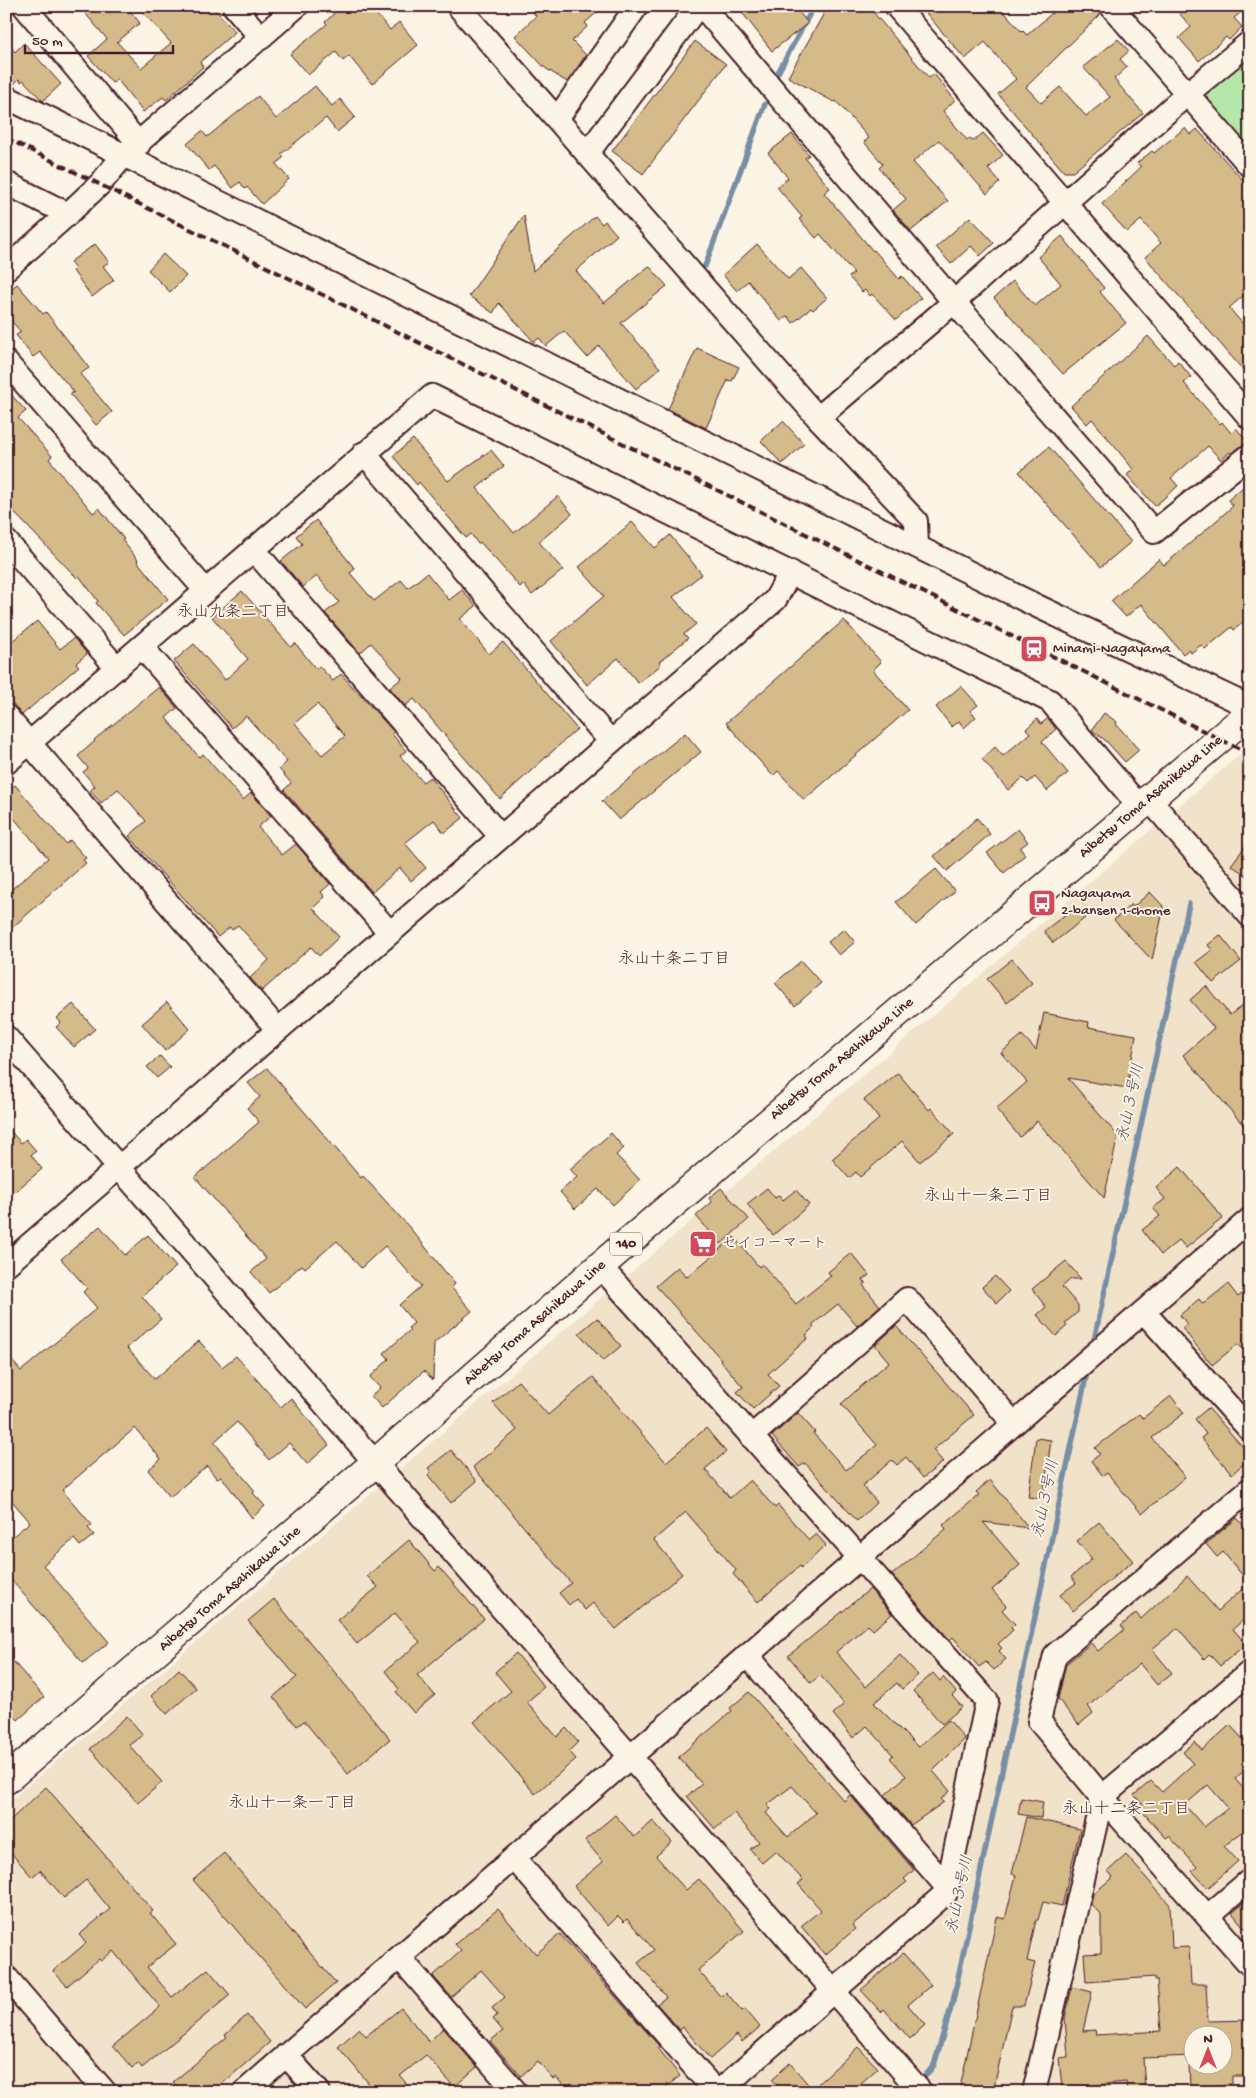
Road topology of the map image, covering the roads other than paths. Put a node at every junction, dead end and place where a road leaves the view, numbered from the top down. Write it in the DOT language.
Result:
graph roads {
  1 [pos="24,6"];
  2 [pos="234,6"];
  3 [pos="297,6"];
  4 [pos="458,6"];
  5 [pos="637,6"];
  6 [pos="700,6"];
  7 [pos="896,6"];
  8 [pos="1111,6"];
  9 [pos="261,38"];
  10 [pos="1250,42"];
  11 [pos="1187,94"];
  12 [pos="6,97"];
  13 [pos="557,119"];
  14 [pos="132,149"];
  15 [pos="587,154"];
  16 [pos="1250,166"];
  17 [pos="6,184"];
  18 [pos="1066,202"];
  19 [pos="68,214"];
  20 [pos="6,268"];
  21 [pos="954,302"];
  22 [pos="6,362"];
  23 [pos="818,418"];
  24 [pos="1250,418"];
  25 [pos="364,453"];
  26 [pos="1250,455"];
  27 [pos="6,541"];
  28 [pos="918,546"];
  29 [pos="253,549"];
  30 [pos="791,572"];
  31 [pos="206,590"];
  32 [pos="142,647"];
  33 [pos="117,668"];
  34 [pos="1250,707"];
  35 [pos="1250,713"];
  36 [pos="6,716"];
  37 [pos="611,742"];
  38 [pos="30,743"];
  39 [pos="6,764"];
  40 [pos="1144,802"];
  41 [pos="500,837"];
  42 [pos="1250,916"];
  43 [pos="390,933"];
  44 [pos="278,1030"];
  45 [pos="6,1037"];
  46 [pos="119,1168"];
  47 [pos="1250,1219"];
  48 [pos="6,1265"];
  49 [pos="600,1266"];
  50 [pos="1144,1312"];
  51 [pos="1013,1424"];
  52 [pos="1250,1430"];
  53 [pos="751,1437"];
  54 [pos="375,1464"];
  55 [pos="1250,1489"];
  56 [pos="860,1557"];
  57 [pos="747,1655"];
  58 [pos="1250,1672"];
  59 [pos="630,1756"];
  60 [pos="6,1780"];
  61 [pos="1102,1797"];
  62 [pos="514,1858"];
  63 [pos="1250,1880"];
  64 [pos="946,1886"];
  65 [pos="1208,1916"];
  66 [pos="400,1958"];
  67 [pos="1250,1965"];
  68 [pos="9,1985"];
  69 [pos="835,1992"];
  70 [pos="286,2055"];
  71 [pos="105,2092"];
  72 [pos="244,2092"];
  73 [pos="319,2092"];
  74 [pos="516,2092"];
  75 [pos="717,2092"];
  76 [pos="921,2092"];
  77 [pos="1034,2092"];
  1 -- 14 [label="street"];
  2 -- 9 [label="street"];
  3 -- 9 [label="street"];
  4 -- 13 [label="street"];
  5 -- 13 [label="street"];
  6 -- 15 [label="street"];
  6 -- 21 [label="street"];
  7 -- 18 [label="street"];
  8 -- 11 [label="street"];
  9 -- 14 [label="street"];
  10 -- 11 [label="street"];
  11 -- 16 [label="street"];
  11 -- 18 [label="street"];
  12 -- 14 [label="street"];
  13 -- 15 [label="street"];
  14 -- 19 [label="street"];
  14 -- 28 [label="street"];
  15 -- 23 [label="street"];
  17 -- 19 [label="street"];
  18 -- 21 [label="street"];
  18 -- 24 [label="street"];
  19 -- 20 [label="street"];
  21 -- 23 [label="street"];
  21 -- 26 [label="street"];
  22 -- 31 [label="street"];
  23 -- 28 [label="street"];
  25 -- 29 [label="street"];
  25 -- 30 [label="street"];
  25 -- 37 [label="street"];
  27 -- 33 [label="street"];
  28 -- 34 [label="street"];
  29 -- 31 [label="street"];
  29 -- 41 [label="street"];
  30 -- 37 [label="street"];
  30 -- 40 [label="street"];
  31 -- 32 [label="street"];
  32 -- 33 [label="street"];
  32 -- 43 [label="street"];
  33 -- 38 [label="street"];
  35 -- 40 [label="main road, Aibetsu Toma Asahikawa Line / 140"];
  36 -- 38 [label="street"];
  37 -- 41 [label="street"];
  38 -- 39 [label="street"];
  38 -- 44 [label="street"];
  40 -- 42 [label="street"];
  40 -- 49 [label="main road, Aibetsu Toma Asahikawa Line / 140"];
  41 -- 43 [label="street"];
  43 -- 44 [label="street"];
  44 -- 46 [label="street"];
  45 -- 46 [label="street"];
  46 -- 48 [label="street"];
  46 -- 54 [label="street"];
  47 -- 50 [label="street"];
  49 -- 53 [label="street"];
  49 -- 54 [label="main road, Aibetsu Toma Asahikawa Line / 140"];
  50 -- 51 [label="street"];
  50 -- 52 [label="street"];
  51 -- 53 [label="street"];
  51 -- 56 [label="street"];
  53 -- 56 [label="street"];
  54 -- 59 [label="street"];
  54 -- 60 [label="main road, Aibetsu Toma Asahikawa Line / 140"];
  55 -- 61 [label="street"];
  56 -- 57 [label="street"];
  56 -- 64 [label="street"];
  57 -- 59 [label="street"];
  57 -- 64 [label="street"];
  58 -- 61 [label="street"];
  59 -- 62 [label="street"];
  59 -- 69 [label="street"];
  61 -- 65 [label="street"];
  61 -- 77 [label="street"];
  62 -- 66 [label="street"];
  62 -- 75 [label="street"];
  63 -- 65 [label="street"];
  64 -- 69 [label="street"];
  65 -- 67 [label="street"];
  66 -- 70 [label="street"];
  66 -- 74 [label="street"];
  68 -- 71 [label="street"];
  69 -- 75 [label="street"];
  69 -- 76 [label="street"];
  70 -- 72 [label="street"];
  70 -- 73 [label="street"];
}
